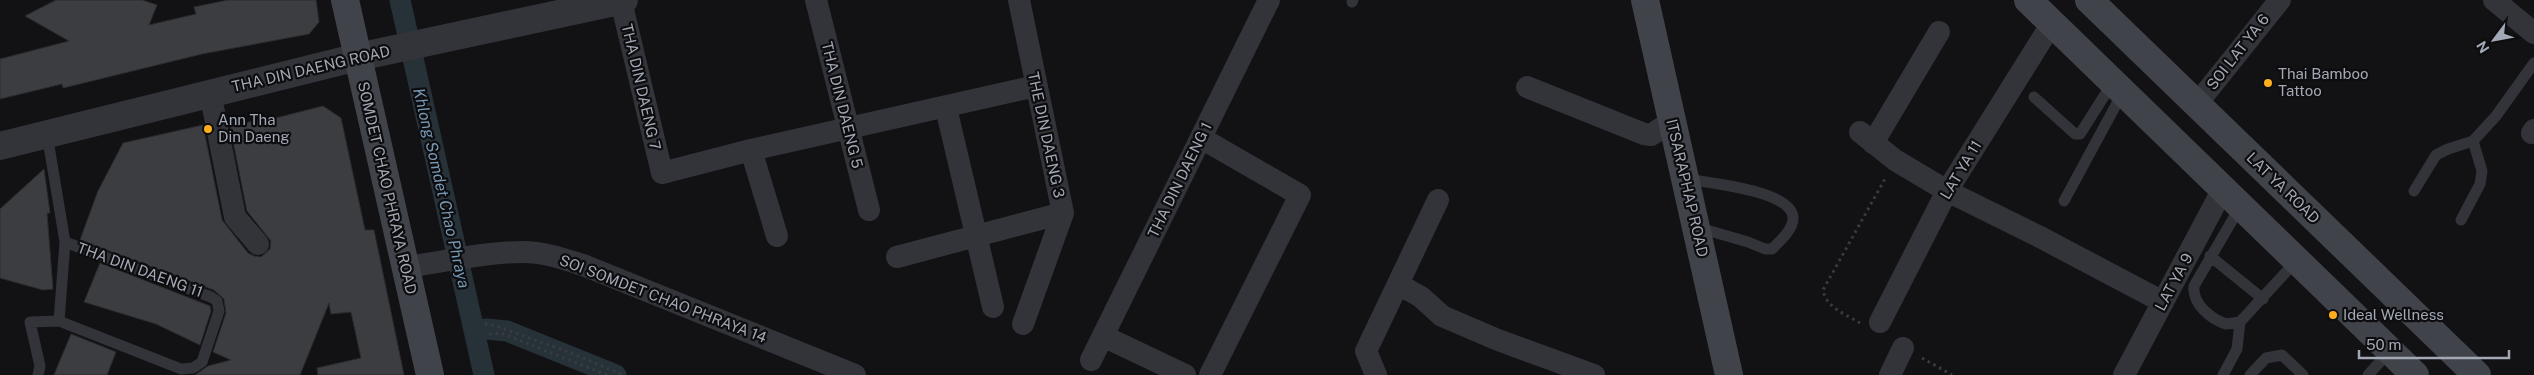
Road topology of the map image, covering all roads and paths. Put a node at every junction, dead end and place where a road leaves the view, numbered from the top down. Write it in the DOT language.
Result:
graph roads {
  1 [pos="345,0"];
  2 [pos="622,0"];
  3 [pos="816,0"];
  4 [pos="1019,0"];
  5 [pos="1269,0"];
  6 [pos="1645,0"];
  7 [pos="2028,0"];
  8 [pos="2089,0"];
  9 [pos="2280,0"];
  10 [pos="2494,0"];
  11 [pos="2052,24"];
  12 [pos="1939,32"];
  13 [pos="2534,33"];
  14 [pos="358,57"];
  15 [pos="2534,63"];
  16 [pos="1036,86"];
  17 [pos="1527,87"];
  18 [pos="2118,87"];
  19 [pos="210,92"];
  20 [pos="2034,97"];
  21 [pos="2196,105"];
  22 [pos="946,108"];
  23 [pos="1672,121"];
  24 [pos="848,129"];
  25 [pos="47,134"];
  26 [pos="2169,137"];
  27 [pos="1201,138"];
  28 [pos="2473,141"];
  29 [pos="0,146"];
  30 [pos="751,150"];
  31 [pos="1895,160"];
  32 [pos="1685,179"];
  33 [pos="1947,191"];
  34 [pos="2414,191"];
  35 [pos="2232,198"];
  36 [pos="1438,200"];
  37 [pos="2064,201"];
  38 [pos="869,210"];
  39 [pos="1063,213"];
  40 [pos="2461,220"];
  41 [pos="1696,227"];
  42 [pos="777,236"];
  43 [pos="974,236"];
  44 [pos="65,242"];
  45 [pos="258,244"];
  46 [pos="2210,256"];
  47 [pos="897,257"];
  48 [pos="2297,260"];
  49 [pos="418,266"];
  50 [pos="1398,284"];
  51 [pos="2263,299"];
  52 [pos="2163,302"];
  53 [pos="992,307"];
  54 [pos="59,321"];
  55 [pos="2240,322"];
  56 [pos="1871,323"];
  57 [pos="485,324"];
  58 [pos="1023,324"];
  59 [pos="489,334"];
  60 [pos="1103,336"];
  61 [pos="1903,348"];
  62 [pos="2390,351"];
  63 [pos="1091,360"];
  64 [pos="38,375"];
  65 [pos="430,375"];
  66 [pos="607,375"];
  67 [pos="623,375"];
  68 [pos="855,375"];
  69 [pos="1185,375"];
  70 [pos="1210,375"];
  71 [pos="1376,375"];
  72 [pos="1594,375"];
  73 [pos="1729,375"];
  74 [pos="1890,375"];
  75 [pos="1952,375"];
  76 [pos="2124,375"];
  77 [pos="2223,375"];
  78 [pos="2250,375"];
  79 [pos="2303,375"];
  80 [pos="2368,375"];
  81 [pos="2415,375"];
  82 [pos="2477,375"];
  1 -- 14 [label="main road, SOMDET CHAO PHRAYA ROAD"];
  2 -- 14 [label="street, THA DIN DAENG ROAD"];
  2 -- 30 [label="street, THA DIN DAENG 7"];
  3 -- 24 [label="street, THA DIN DAENG 5"];
  4 -- 16 [label="street, THE DIN DAENG 3"];
  5 -- 27 [label="street, THA DIN DAENG 1"];
  6 -- 23 [label="main road, ITSARAPHAP ROAD"];
  7 -- 11 [label="main road"];
  8 -- 21 [label="main road, LAT YA ROAD"];
  9 -- 21 [label="street, SOI LAT YA 6"];
  10 -- 13 [label="street"];
  11 -- 18 [label="main road"];
  11 -- 33 [label="street, LAT YA 11"];
  12 -- 31 [label="street"];
  14 -- 19 [label="street, THA DIN DAENG ROAD"];
  14 -- 49 [label="main road, SOMDET CHAO PHRAYA ROAD"];
  15 -- 28 [label="lane"];
  16 -- 22 [label="street"];
  16 -- 39 [label="street, THE DIN DAENG 3"];
  17 -- 23 [label="street"];
  18 -- 20 [label="lane"];
  18 -- 26 [label="main road"];
  18 -- 37 [label="lane"];
  19 -- 25 [label="street, THA DIN DAENG ROAD"];
  19 -- 45 [label="street"];
  21 -- 26 [label="main road"];
  21 -- 82 [label="main road, LAT YA ROAD"];
  22 -- 24 [label="street"];
  22 -- 43 [label="street"];
  23 -- 32 [label="main road, ITSARAPHAP ROAD"];
  24 -- 30 [label="street"];
  24 -- 38 [label="street, THA DIN DAENG 5"];
  25 -- 29 [label="street, THA DIN DAENG ROAD"];
  25 -- 44 [label="lane, THA DIN DAENG 11"];
  26 -- 35 [label="main road"];
  27 -- 60 [label="street, THA DIN DAENG 1"];
  27 -- 70 [label="street"];
  28 -- 34 [label="lane"];
  28 -- 40 [label="lane"];
  30 -- 42 [label="street"];
  31 -- 33 [label="street"];
  31 -- 56 [label="path"];
  32 -- 41 [label="main road, ITSARAPHAP ROAD"];
  32 -- 41 [label="lane"];
  33 -- 52 [label="street"];
  33 -- 56 [label="street, LAT YA 11"];
  35 -- 46 [label="lane"];
  35 -- 48 [label="main road"];
  35 -- 52 [label="street, LAT YA 9"];
  36 -- 50 [label="street"];
  39 -- 43 [label="street"];
  39 -- 58 [label="street, THE DIN DAENG 3"];
  41 -- 73 [label="main road, ITSARAPHAP ROAD"];
  43 -- 47 [label="street"];
  43 -- 53 [label="street"];
  44 -- 54 [label="lane, THA DIN DAENG 11"];
  44 -- 54 [label="lane, THA DIN DAENG 11"];
  46 -- 51 [label="lane"];
  46 -- 55 [label="lane"];
  48 -- 51 [label="lane"];
  48 -- 62 [label="main road"];
  49 -- 65 [label="main road, SOMDET CHAO PHRAYA ROAD"];
  49 -- 68 [label="street, SOI SOMDET CHAO PHRAYA 14"];
  50 -- 71 [label="street"];
  50 -- 72 [label="street"];
  51 -- 55 [label="lane"];
  52 -- 76 [label="street, LAT YA 9"];
  54 -- 64 [label="lane"];
  55 -- 77 [label="lane"];
  57 -- 67 [label="path"];
  59 -- 66 [label="path"];
  60 -- 63 [label="street, THA DIN DAENG 1"];
  60 -- 69 [label="street"];
  61 -- 74 [label="street"];
  61 -- 75 [label="path"];
  62 -- 80 [label="lane"];
  62 -- 81 [label="main road"];
  78 -- 79 [label="lane"];
}
